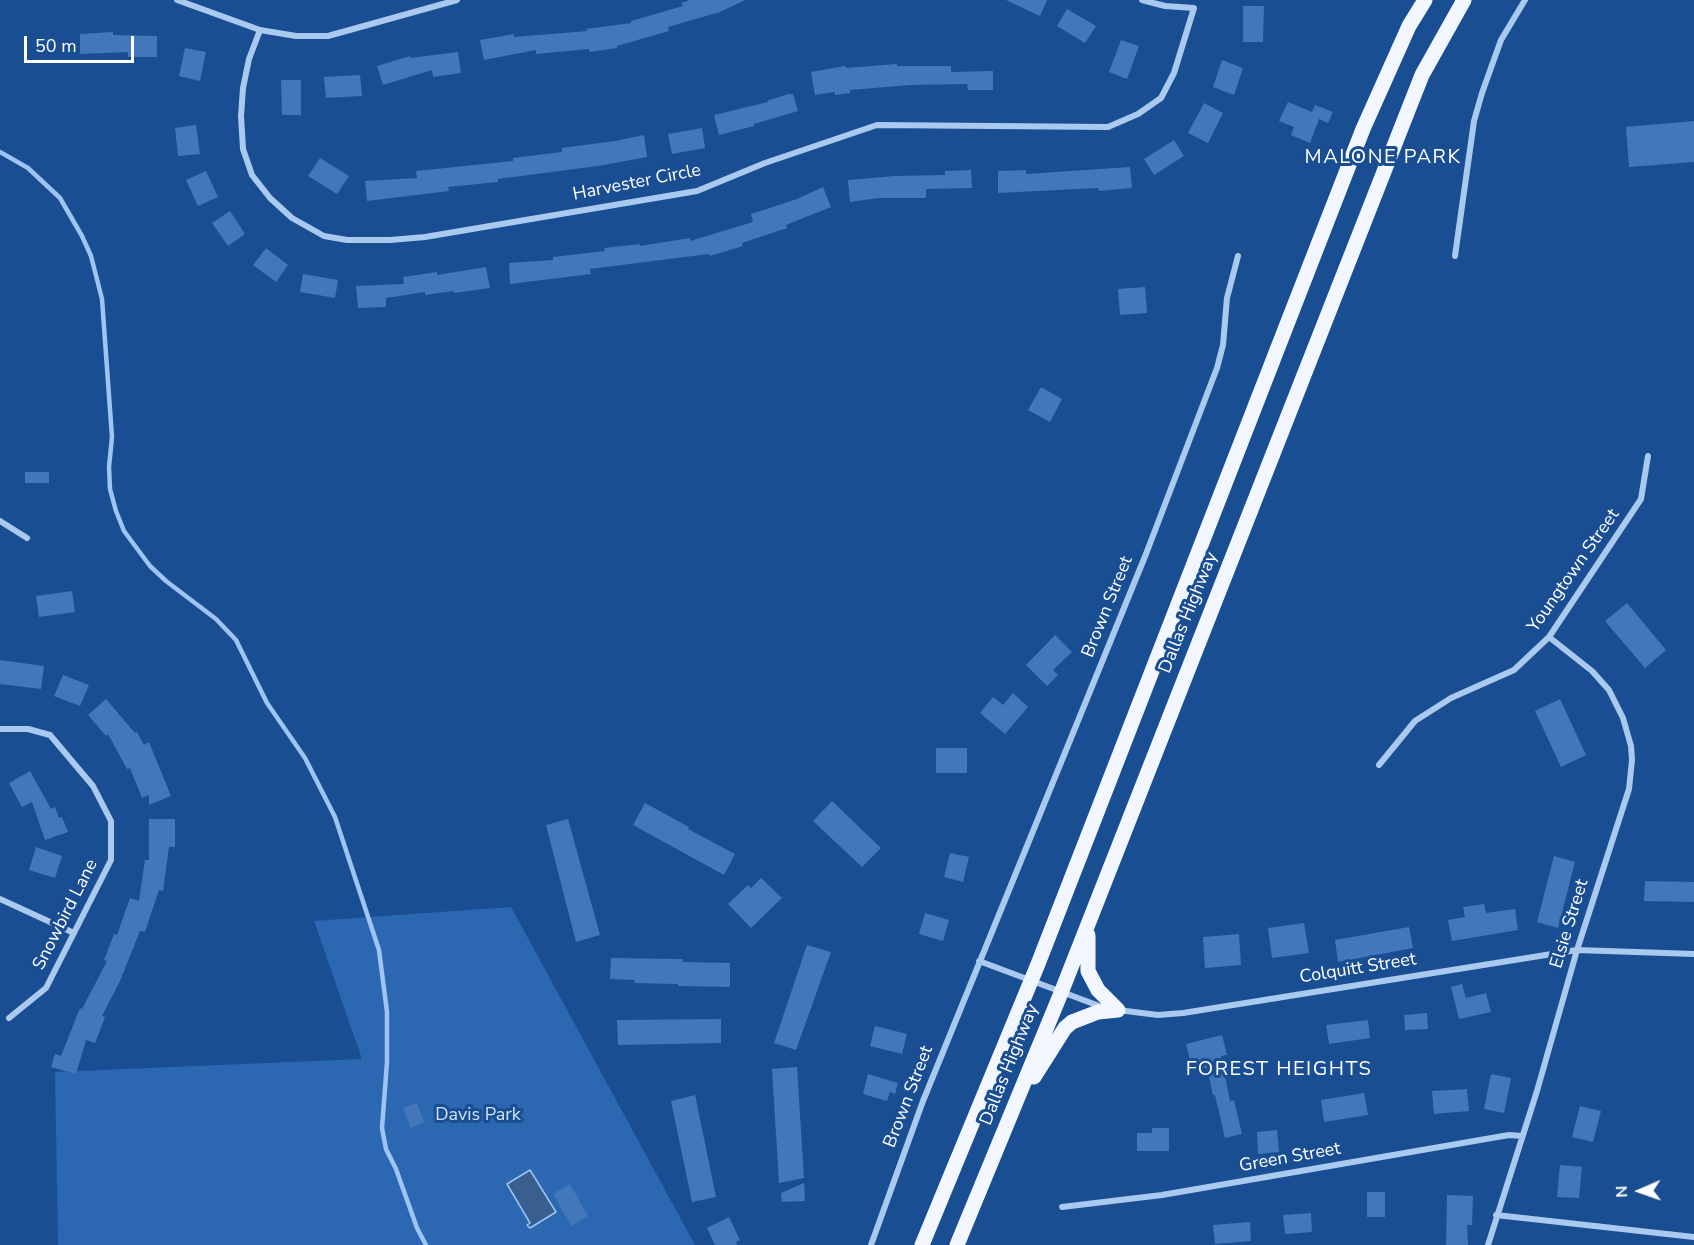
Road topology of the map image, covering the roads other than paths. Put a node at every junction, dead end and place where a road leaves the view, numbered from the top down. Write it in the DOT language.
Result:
graph roads {
  1 [pos="177,0"];
  2 [pos="452,0"];
  3 [pos="457,0"];
  4 [pos="1142,0"];
  5 [pos="1425,0"];
  6 [pos="1464,0"];
  7 [pos="1525,0"];
  8 [pos="260,30"];
  9 [pos="1238,256"];
  10 [pos="1455,256"];
  11 [pos="1648,456"];
  12 [pos="0,521"];
  13 [pos="27,538"];
  14 [pos="1549,637"];
  15 [pos="0,729"];
  16 [pos="1379,765"];
  17 [pos="0,899"];
  18 [pos="1089,919"];
  19 [pos="74,933"];
  20 [pos="1577,950"];
  21 [pos="1694,954"];
  22 [pos="980,961"];
  23 [pos="1032,981"];
  24 [pos="1061,993"];
  25 [pos="1118,1010"];
  26 [pos="9,1018"];
  27 [pos="1012,1113"];
  28 [pos="1522,1136"];
  29 [pos="1062,1207"];
  30 [pos="1496,1215"];
  31 [pos="1694,1237"];
  32 [pos="871,1245"];
  33 [pos="922,1245"];
  34 [pos="957,1245"];
  35 [pos="1488,1245"];
  1 -- 8 [label="street"];
  2 -- 3 [label="street"];
  2 -- 8 [label="street"];
  4 -- 8 [label="street, Harvester Circle"];
  5 -- 23 [label="main road, Dallas Highway"];
  6 -- 18 [label="main road, Dallas Highway"];
  7 -- 10 [label="street"];
  9 -- 22 [label="street, Brown Street"];
  11 -- 14 [label="street, Youngtown Street"];
  12 -- 13 [label="street"];
  14 -- 16 [label="street, Youngtown Street"];
  14 -- 20 [label="street, Elsie Street"];
  15 -- 19 [label="street, Snowbird Lane"];
  17 -- 19 [label="street"];
  18 -- 24 [label="main road, Dallas Highway"];
  18 -- 25 [label="main road"];
  19 -- 26 [label="street, Snowbird Lane"];
  20 -- 21 [label="street, Colquitt Street"];
  20 -- 25 [label="street, Colquitt Street"];
  20 -- 28 [label="street, Elsie Street"];
  22 -- 23 [label="street"];
  22 -- 32 [label="street, Brown Street"];
  23 -- 24 [label="street, Colquitt Street"];
  23 -- 33 [label="main road, Dallas Highway"];
  24 -- 25 [label="street, Colquitt Street"];
  24 -- 27 [label="main road, Dallas Highway"];
  25 -- 27 [label="main road"];
  27 -- 34 [label="main road, Dallas Highway"];
  28 -- 29 [label="street, Green Street"];
  28 -- 30 [label="street, Elsie Street"];
  30 -- 31 [label="street"];
  30 -- 35 [label="street, Elsie Street"];
}
